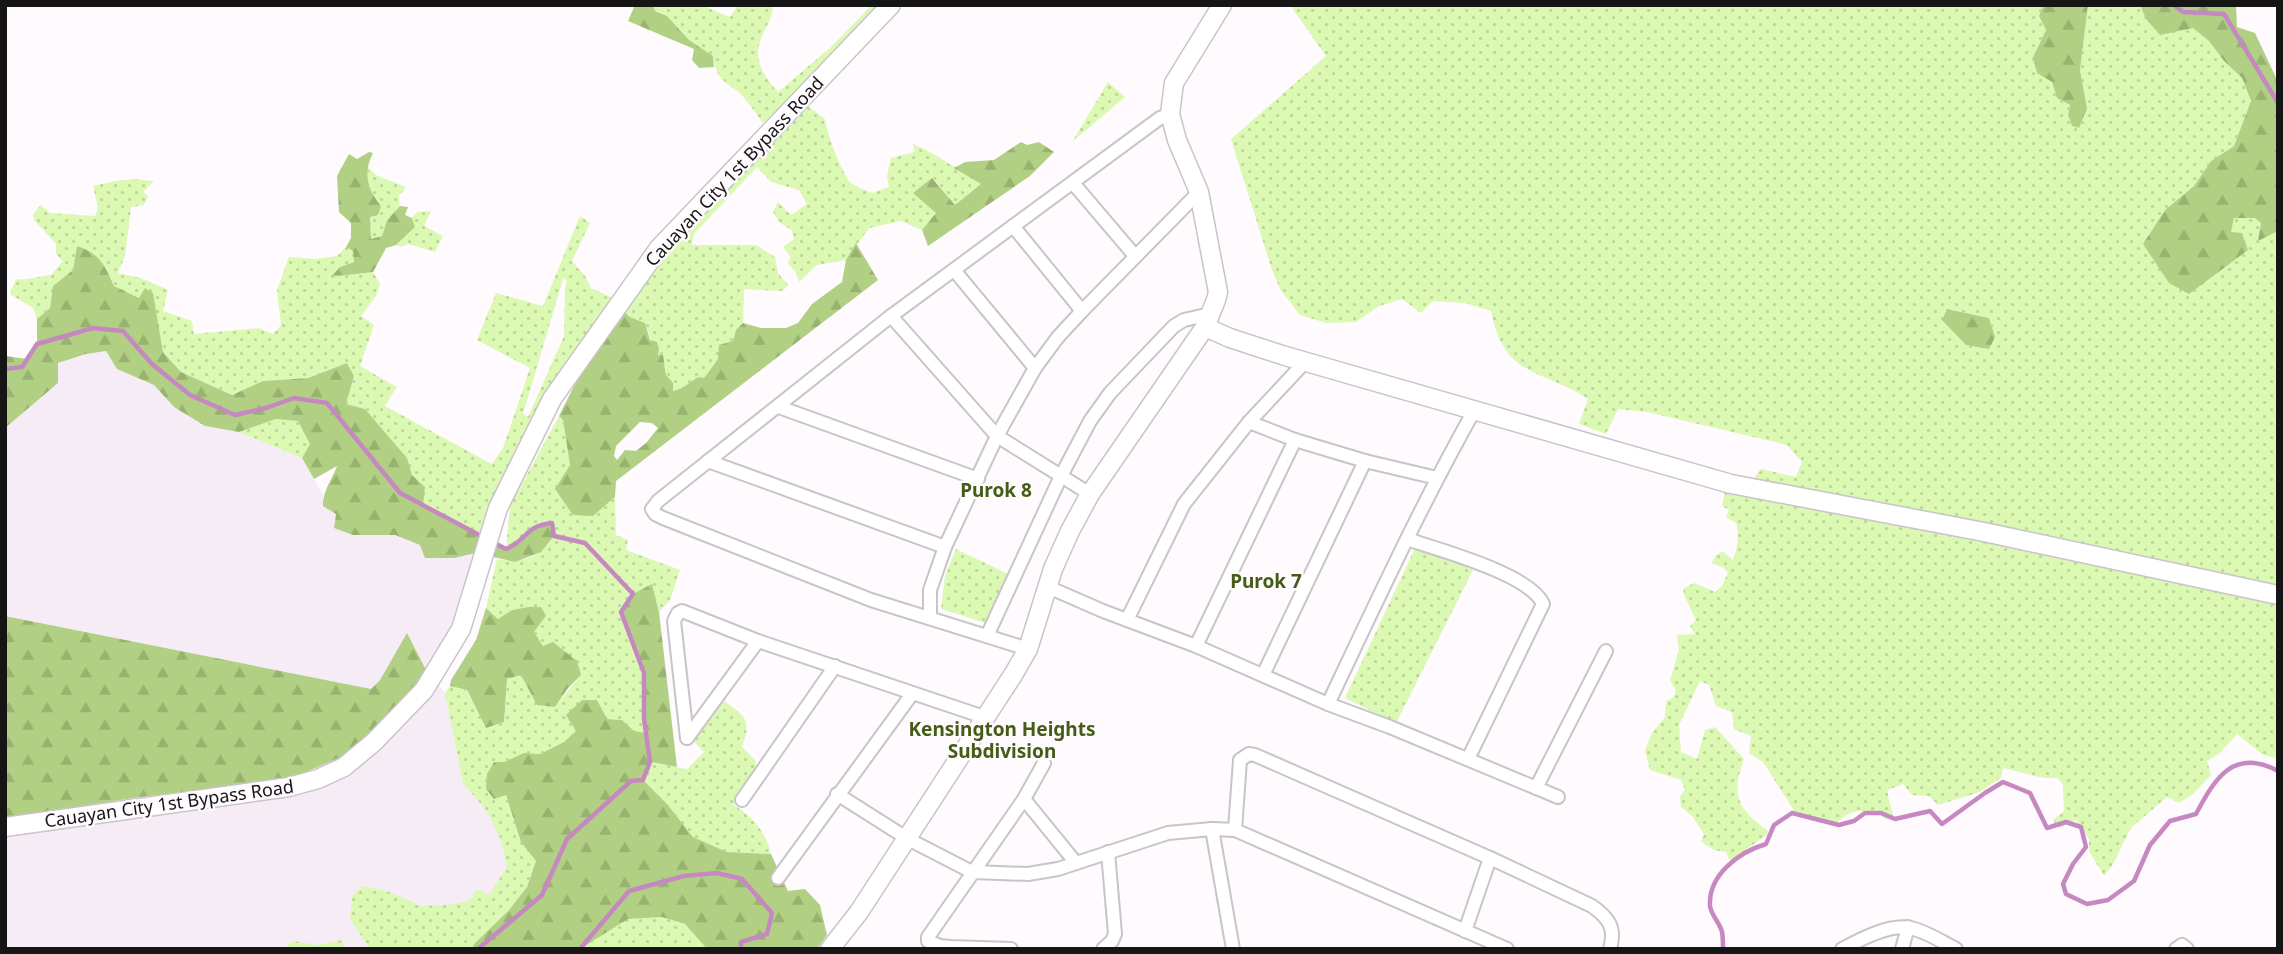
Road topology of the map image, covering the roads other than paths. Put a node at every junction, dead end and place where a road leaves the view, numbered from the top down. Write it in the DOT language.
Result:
graph roads {
  1 [pos="891,5"];
  2 [pos="1222,5"];
  3 [pos="1170,114"];
  4 [pos="1073,183"];
  5 [pos="1199,192"];
  6 [pos="1013,226"];
  7 [pos="1135,256"];
  8 [pos="954,270"];
  9 [pos="1082,311"];
  10 [pos="891,316"];
  11 [pos="1208,321"];
  12 [pos="1305,362"];
  13 [pos="1035,368"];
  14 [pos="779,407"];
  15 [pos="1475,409"];
  16 [pos="1250,422"];
  17 [pos="998,436"];
  18 [pos="1295,440"];
  19 [pos="1364,460"];
  20 [pos="708,461"];
  21 [pos="1060,476"];
  22 [pos="978,478"];
  23 [pos="1437,478"];
  24 [pos="1090,494"];
  25 [pos="1407,539"];
  26 [pos="945,548"];
  27 [pos="1048,587"];
  28 [pos="2278,595"];
  29 [pos="930,618"];
  30 [pos="1127,620"];
  31 [pos="987,636"];
  32 [pos="758,641"];
  33 [pos="1196,646"];
  34 [pos="1028,649"];
  35 [pos="1606,651"];
  36 [pos="835,666"];
  37 [pos="1263,675"];
  38 [pos="912,694"];
  39 [pos="1328,705"];
  40 [pos="987,718"];
  41 [pos="1468,759"];
  42 [pos="1044,763"];
  43 [pos="1535,788"];
  44 [pos="837,794"];
  45 [pos="1558,797"];
  46 [pos="1024,799"];
  47 [pos="742,800"];
  48 [pos="5,827"];
  49 [pos="1212,829"];
  50 [pos="1235,830"];
  51 [pos="908,839"];
  52 [pos="1108,852"];
  53 [pos="1490,858"];
  54 [pos="1076,863"];
  55 [pos="972,872"];
  56 [pos="778,878"];
  57 [pos="1908,927"];
  58 [pos="1465,931"];
  59 [pos="830,949"];
  60 [pos="1012,949"];
  61 [pos="1103,949"];
  62 [pos="1233,949"];
  63 [pos="1507,949"];
  64 [pos="1610,949"];
  65 [pos="1842,949"];
  66 [pos="1902,949"];
  67 [pos="1956,949"];
  68 [pos="2176,949"];
  69 [pos="2187,949"];
  1 -- 48 [label="street, Cauayan City 1st Bypass Road"];
  2 -- 3 [label="street"];
  3 -- 4 [label="street"];
  3 -- 5 [label="street"];
  4 -- 6 [label="street"];
  4 -- 7 [label="street"];
  5 -- 7 [label="street"];
  5 -- 11 [label="street"];
  6 -- 8 [label="street"];
  6 -- 9 [label="street"];
  7 -- 9 [label="street"];
  8 -- 10 [label="street"];
  8 -- 13 [label="street"];
  9 -- 13 [label="street"];
  10 -- 14 [label="street"];
  10 -- 17 [label="street"];
  11 -- 12 [label="street"];
  11 -- 21 [label="street"];
  11 -- 24 [label="street"];
  12 -- 15 [label="street"];
  12 -- 16 [label="street"];
  13 -- 17 [label="street"];
  14 -- 20 [label="street"];
  14 -- 22 [label="street"];
  15 -- 23 [label="street"];
  15 -- 28 [label="street"];
  16 -- 18 [label="street"];
  16 -- 30 [label="street"];
  17 -- 21 [label="street"];
  17 -- 22 [label="street"];
  18 -- 19 [label="street"];
  18 -- 33 [label="street"];
  19 -- 23 [label="street"];
  19 -- 37 [label="street"];
  20 -- 26 [label="street"];
  20 -- 29 [label="street"];
  21 -- 24 [label="street"];
  21 -- 31 [label="street"];
  22 -- 26 [label="street"];
  23 -- 25 [label="street"];
  24 -- 27 [label="street"];
  25 -- 39 [label="street"];
  25 -- 41 [label="street"];
  26 -- 29 [label="street"];
  27 -- 30 [label="street"];
  27 -- 34 [label="street"];
  29 -- 31 [label="street"];
  30 -- 33 [label="street"];
  31 -- 34 [label="street"];
  32 -- 32 [label="street"];
  32 -- 36 [label="street"];
  33 -- 37 [label="street"];
  34 -- 40 [label="street"];
  35 -- 43 [label="street"];
  36 -- 38 [label="street"];
  36 -- 47 [label="street"];
  37 -- 39 [label="street"];
  38 -- 40 [label="street"];
  38 -- 44 [label="street"];
  39 -- 41 [label="street"];
  40 -- 51 [label="street"];
  41 -- 43 [label="street"];
  42 -- 46 [label="street"];
  43 -- 45 [label="street"];
  44 -- 51 [label="street"];
  44 -- 56 [label="street"];
  46 -- 54 [label="street"];
  46 -- 55 [label="street"];
  49 -- 50 [label="street"];
  49 -- 52 [label="street"];
  49 -- 62 [label="street"];
  50 -- 53 [label="street"];
  50 -- 58 [label="street"];
  51 -- 55 [label="street"];
  51 -- 59 [label="street"];
  52 -- 54 [label="street"];
  52 -- 61 [label="street"];
  53 -- 58 [label="street"];
  53 -- 64 [label="street"];
  54 -- 55 [label="street"];
  55 -- 60 [label="street"];
  57 -- 65 [label="street"];
  57 -- 66 [label="street"];
  57 -- 67 [label="street"];
  58 -- 63 [label="street"];
  68 -- 69 [label="street"];
}
